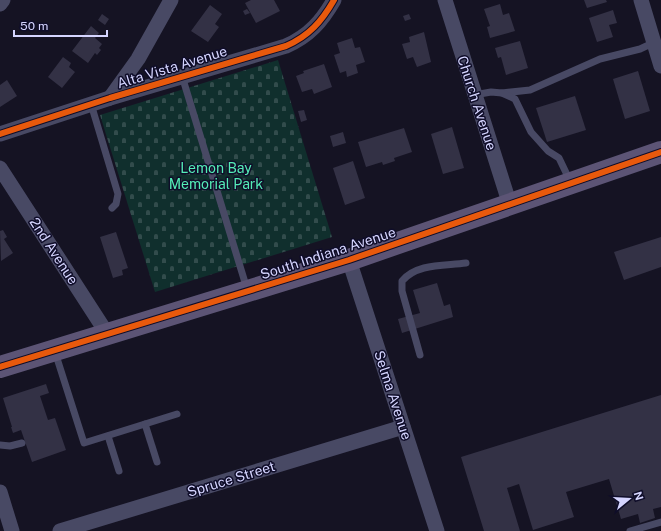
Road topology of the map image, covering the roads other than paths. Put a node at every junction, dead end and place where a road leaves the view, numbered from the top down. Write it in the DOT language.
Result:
graph roads {
  1 [pos="3,0"];
  2 [pos="171,0"];
  3 [pos="334,0"];
  4 [pos="445,0"];
  5 [pos="641,0"];
  6 [pos="0,4"];
  7 [pos="657,41"];
  8 [pos="661,66"];
  9 [pos="182,76"];
  10 [pos="502,93"];
  11 [pos="474,95"];
  12 [pos="110,98"];
  13 [pos="91,104"];
  14 [pos="0,134"];
  15 [pos="661,152"];
  16 [pos="0,168"];
  17 [pos="571,183"];
  18 [pos="510,205"];
  19 [pos="112,208"];
  20 [pos="349,260"];
  21 [pos="466,263"];
  22 [pos="247,291"];
  23 [pos="108,335"];
  24 [pos="55,351"];
  25 [pos="420,355"];
  26 [pos="0,367"];
  27 [pos="177,414"];
  28 [pos="145,424"];
  29 [pos="403,427"];
  30 [pos="108,436"];
  31 [pos="22,443"];
  32 [pos="0,445"];
  33 [pos="157,462"];
  34 [pos="119,471"];
  35 [pos="0,492"];
  36 [pos="661,522"];
  37 [pos="12,531"];
  38 [pos="60,531"];
  39 [pos="437,531"];
  40 [pos="630,531"];
  1 -- 6 [label="street"];
  2 -- 12 [label="street"];
  3 -- 9 [label="street, Alta Vista Avenue"];
  4 -- 11 [label="street, Church Avenue"];
  5 -- 7 [label="street"];
  7 -- 8 [label="street"];
  7 -- 10 [label="lane"];
  9 -- 12 [label="street, Alta Vista Avenue"];
  9 -- 22 [label="lane"];
  10 -- 11 [label="lane"];
  10 -- 17 [label="lane"];
  11 -- 18 [label="street, Church Avenue"];
  12 -- 13 [label="street, Alta Vista Avenue"];
  13 -- 14 [label="street, Alta Vista Avenue"];
  13 -- 19 [label="lane"];
  15 -- 17 [label="main road, South Indiana Avenue"];
  16 -- 23 [label="street, 2nd Avenue"];
  17 -- 18 [label="main road, South Indiana Avenue"];
  18 -- 20 [label="main road, South Indiana Avenue"];
  20 -- 22 [label="main road, South Indiana Avenue"];
  20 -- 29 [label="street, Selma Avenue"];
  21 -- 25 [label="lane"];
  22 -- 23 [label="main road, South Indiana Avenue"];
  23 -- 24 [label="main road, South Indiana Avenue"];
  24 -- 26 [label="main road, South Indiana Avenue"];
  24 -- 30 [label="lane"];
  27 -- 28 [label="lane"];
  28 -- 30 [label="lane"];
  28 -- 33 [label="lane"];
  29 -- 38 [label="street, Spruce Street"];
  29 -- 39 [label="street, Selma Avenue"];
  30 -- 34 [label="lane"];
  31 -- 32 [label="lane"];
  35 -- 37 [label="street"];
  36 -- 40 [label="lane"];
}
